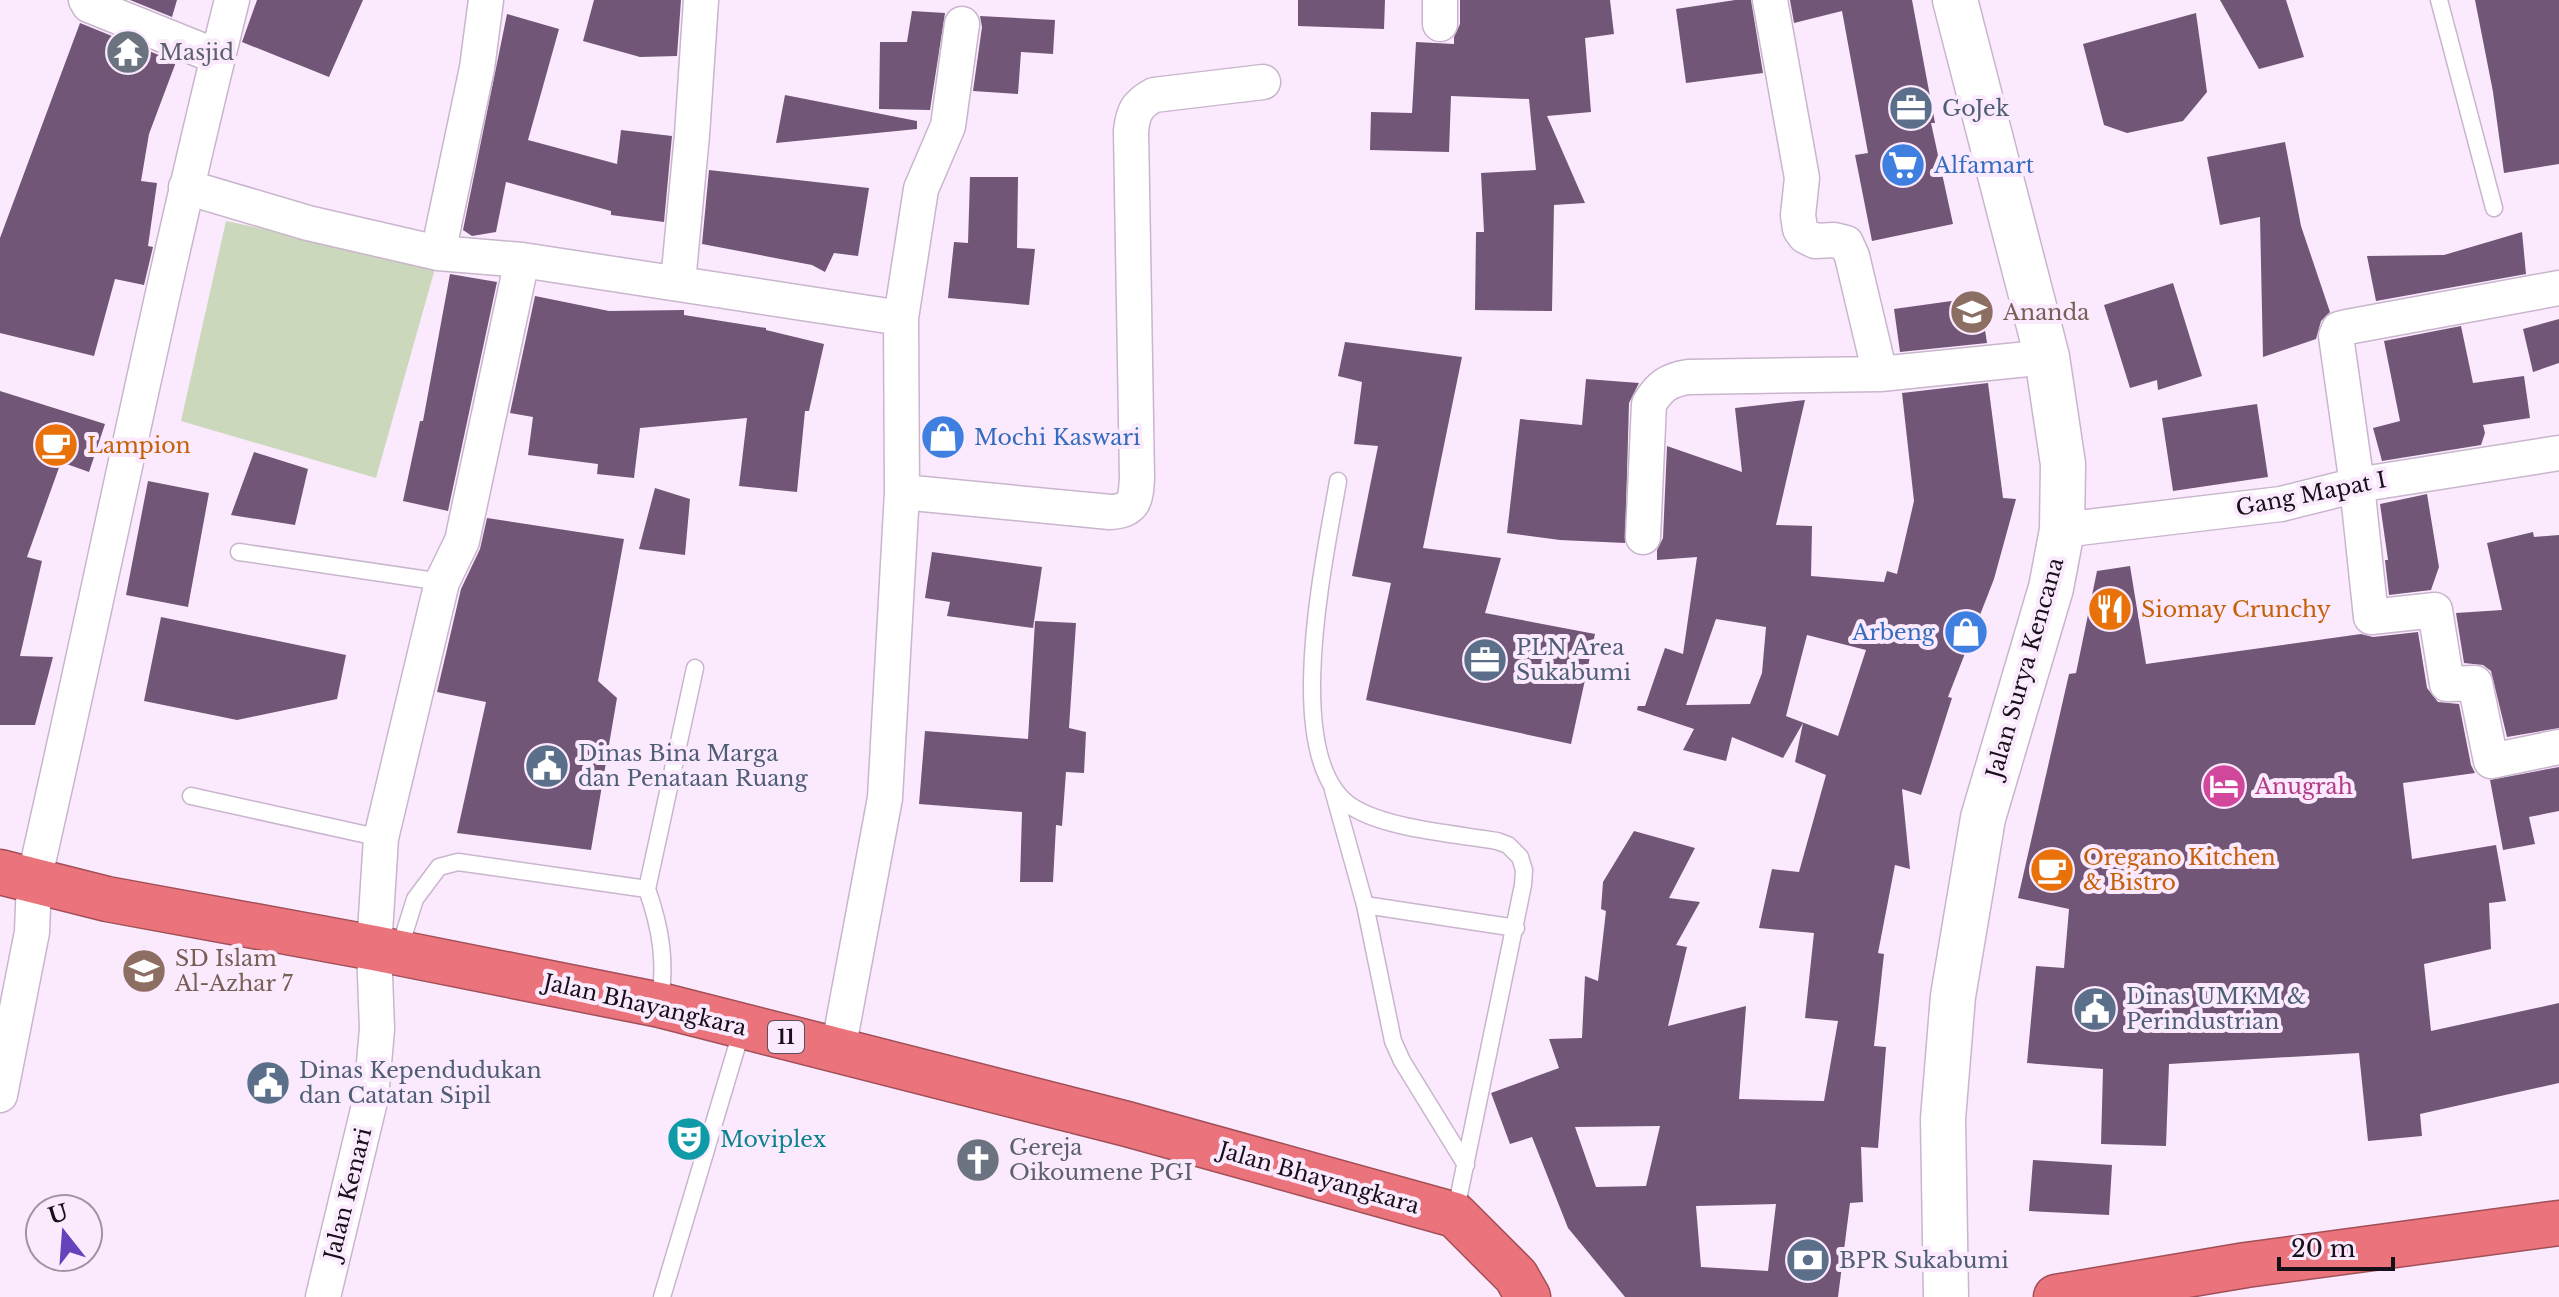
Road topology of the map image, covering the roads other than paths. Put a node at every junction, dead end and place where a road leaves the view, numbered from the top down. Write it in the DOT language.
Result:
graph roads {
  1 [pos="86,0"];
  2 [pos="232,0"];
  3 [pos="486,0"];
  4 [pos="701,0"];
  5 [pos="1770,0"];
  6 [pos="1955,0"];
  7 [pos="2439,0"];
  8 [pos="962,24"];
  9 [pos="218,57"];
  10 [pos="1263,82"];
  11 [pos="186,187"];
  12 [pos="2494,208"];
  13 [pos="438,253"];
  14 [pos="522,260"];
  15 [pos="678,282"];
  16 [pos="2559,288"];
  17 [pos="901,318"];
  18 [pos="2047,357"];
  19 [pos="1880,374"];
  20 [pos="2559,453"];
  21 [pos="1338,481"];
  22 [pos="2357,485"];
  23 [pos="902,492"];
  24 [pos="2062,530"];
  25 [pos="1643,537"];
  26 [pos="239,552"];
  27 [pos="442,582"];
  28 [pos="695,668"];
  29 [pos="2559,747"];
  30 [pos="1333,790"];
  31 [pos="191,796"];
  32 [pos="381,838"];
  33 [pos="17,876"];
  34 [pos="647,889"];
  35 [pos="1365,905"];
  36 [pos="1516,928"];
  37 [pos="386,951"];
  38 [pos="660,1005"];
  39 [pos="743,1026"];
  40 [pos="838,1050"];
  41 [pos="0,1095"];
  42 [pos="1466,1165"];
  43 [pos="1455,1215"];
  44 [pos="2559,1223"];
  45 [pos="323,1297"];
  46 [pos="662,1297"];
  47 [pos="1528,1297"];
  48 [pos="1946,1297"];
  49 [pos="2056,1297"];
  1 -- 9 [label="street"];
  2 -- 9 [label="street"];
  3 -- 13 [label="street"];
  4 -- 15 [label="street"];
  5 -- 19 [label="street"];
  6 -- 18 [label="street, Jalan Surya Kencana"];
  7 -- 12 [label="lane"];
  8 -- 17 [label="street"];
  9 -- 11 [label="street"];
  10 -- 23 [label="street"];
  11 -- 13 [label="street"];
  11 -- 33 [label="street"];
  13 -- 14 [label="street"];
  14 -- 15 [label="street"];
  14 -- 27 [label="street, Jalan Kenari"];
  15 -- 17 [label="street"];
  16 -- 22 [label="street"];
  17 -- 23 [label="street"];
  18 -- 19 [label="street"];
  18 -- 24 [label="street, Jalan Surya Kencana"];
  19 -- 25 [label="street"];
  20 -- 22 [label="street, Gang Mapat I"];
  21 -- 30 [label="lane"];
  22 -- 24 [label="street, Gang Mapat I"];
  22 -- 29 [label="street"];
  23 -- 40 [label="street"];
  24 -- 48 [label="street, Jalan Surya Kencana"];
  26 -- 27 [label="lane"];
  27 -- 32 [label="street, Jalan Kenari"];
  28 -- 34 [label="lane"];
  30 -- 35 [label="lane"];
  30 -- 36 [label="lane"];
  31 -- 32 [label="lane"];
  32 -- 37 [label="street, Jalan Kenari"];
  33 -- 37 [label="highway, Jalan Bhayangkara / 11"];
  33 -- 41 [label="street"];
  34 -- 37 [label="lane"];
  34 -- 38 [label="lane"];
  35 -- 36 [label="lane"];
  35 -- 42 [label="lane"];
  36 -- 42 [label="lane"];
  37 -- 38 [label="highway, Jalan Bhayangkara / 11"];
  37 -- 45 [label="street, Jalan Kenari"];
  38 -- 39 [label="highway, Jalan Bhayangkara / 11"];
  39 -- 40 [label="highway, Jalan Bhayangkara / 11"];
  39 -- 46 [label="lane"];
  40 -- 43 [label="highway, Jalan Bhayangkara / 11"];
  42 -- 43 [label="lane"];
  43 -- 47 [label="highway, Jalan Bhayangkara / 11"];
  44 -- 49 [label="highway"];
}
